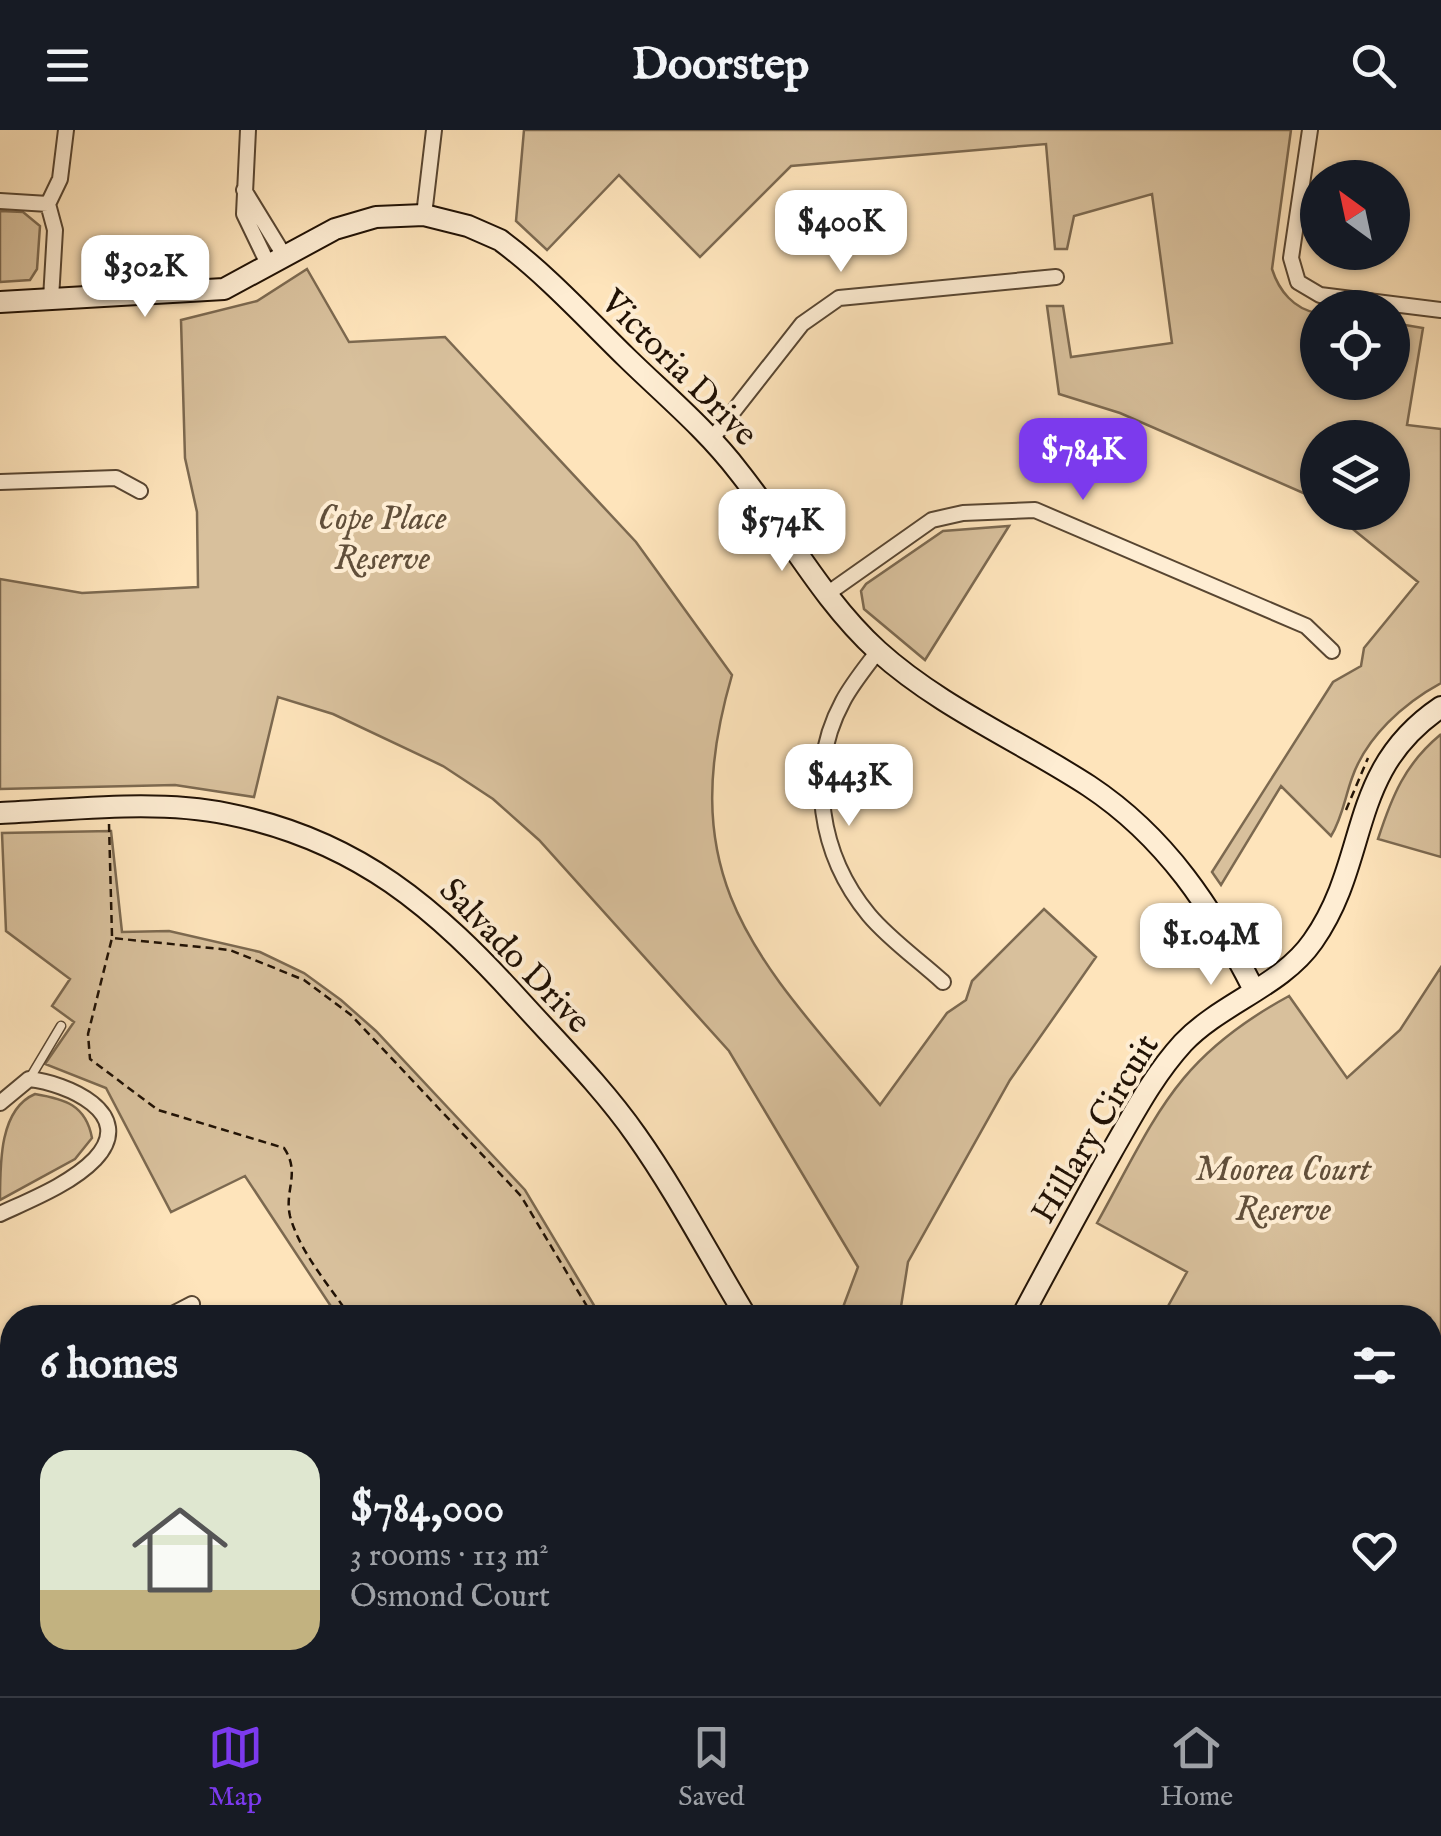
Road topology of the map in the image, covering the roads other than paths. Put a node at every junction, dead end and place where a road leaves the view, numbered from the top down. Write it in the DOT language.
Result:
graph roads {
  1 [pos="66,130"];
  2 [pos="248,130"];
  3 [pos="434,130"];
  4 [pos="1310,130"];
  5 [pos="0,201"];
  6 [pos="48,204"];
  7 [pos="424,216"];
  8 [pos="277,261"];
  9 [pos="1056,277"];
  10 [pos="51,299"];
  11 [pos="0,302"];
  12 [pos="1441,310"];
  13 [pos="711,440"];
  14 [pos="0,482"];
  15 [pos="140,492"];
  16 [pos="827,594"];
  17 [pos="878,651"];
  18 [pos="1332,651"];
  19 [pos="1441,707"];
  20 [pos="0,813"];
  21 [pos="944,982"];
  22 [pos="1254,990"];
  23 [pos="61,1026"];
  24 [pos="29,1079"];
  25 [pos="0,1102"];
  26 [pos="0,1214"];
  27 [pos="739,1305"];
  28 [pos="1027,1305"];
  1 -- 6 [label="street"];
  2 -- 8 [label="street"];
  3 -- 7 [label="street"];
  4 -- 12 [label="street"];
  5 -- 6 [label="street"];
  6 -- 10 [label="street"];
  7 -- 8 [label="street, Victoria Drive"];
  7 -- 13 [label="street, Victoria Drive"];
  8 -- 10 [label="street, Victoria Drive"];
  9 -- 13 [label="street"];
  10 -- 11 [label="street, Victoria Drive"];
  13 -- 16 [label="street, Victoria Drive"];
  14 -- 15 [label="street"];
  16 -- 17 [label="street, Victoria Drive"];
  16 -- 18 [label="street"];
  17 -- 21 [label="street"];
  17 -- 22 [label="street, Victoria Drive"];
  19 -- 22 [label="street, Hillary Circuit"];
  20 -- 27 [label="street, Salvado Drive"];
  22 -- 28 [label="street, Hillary Circuit"];
  23 -- 24 [label="lane"];
  24 -- 25 [label="street"];
  24 -- 26 [label="street"];
}
